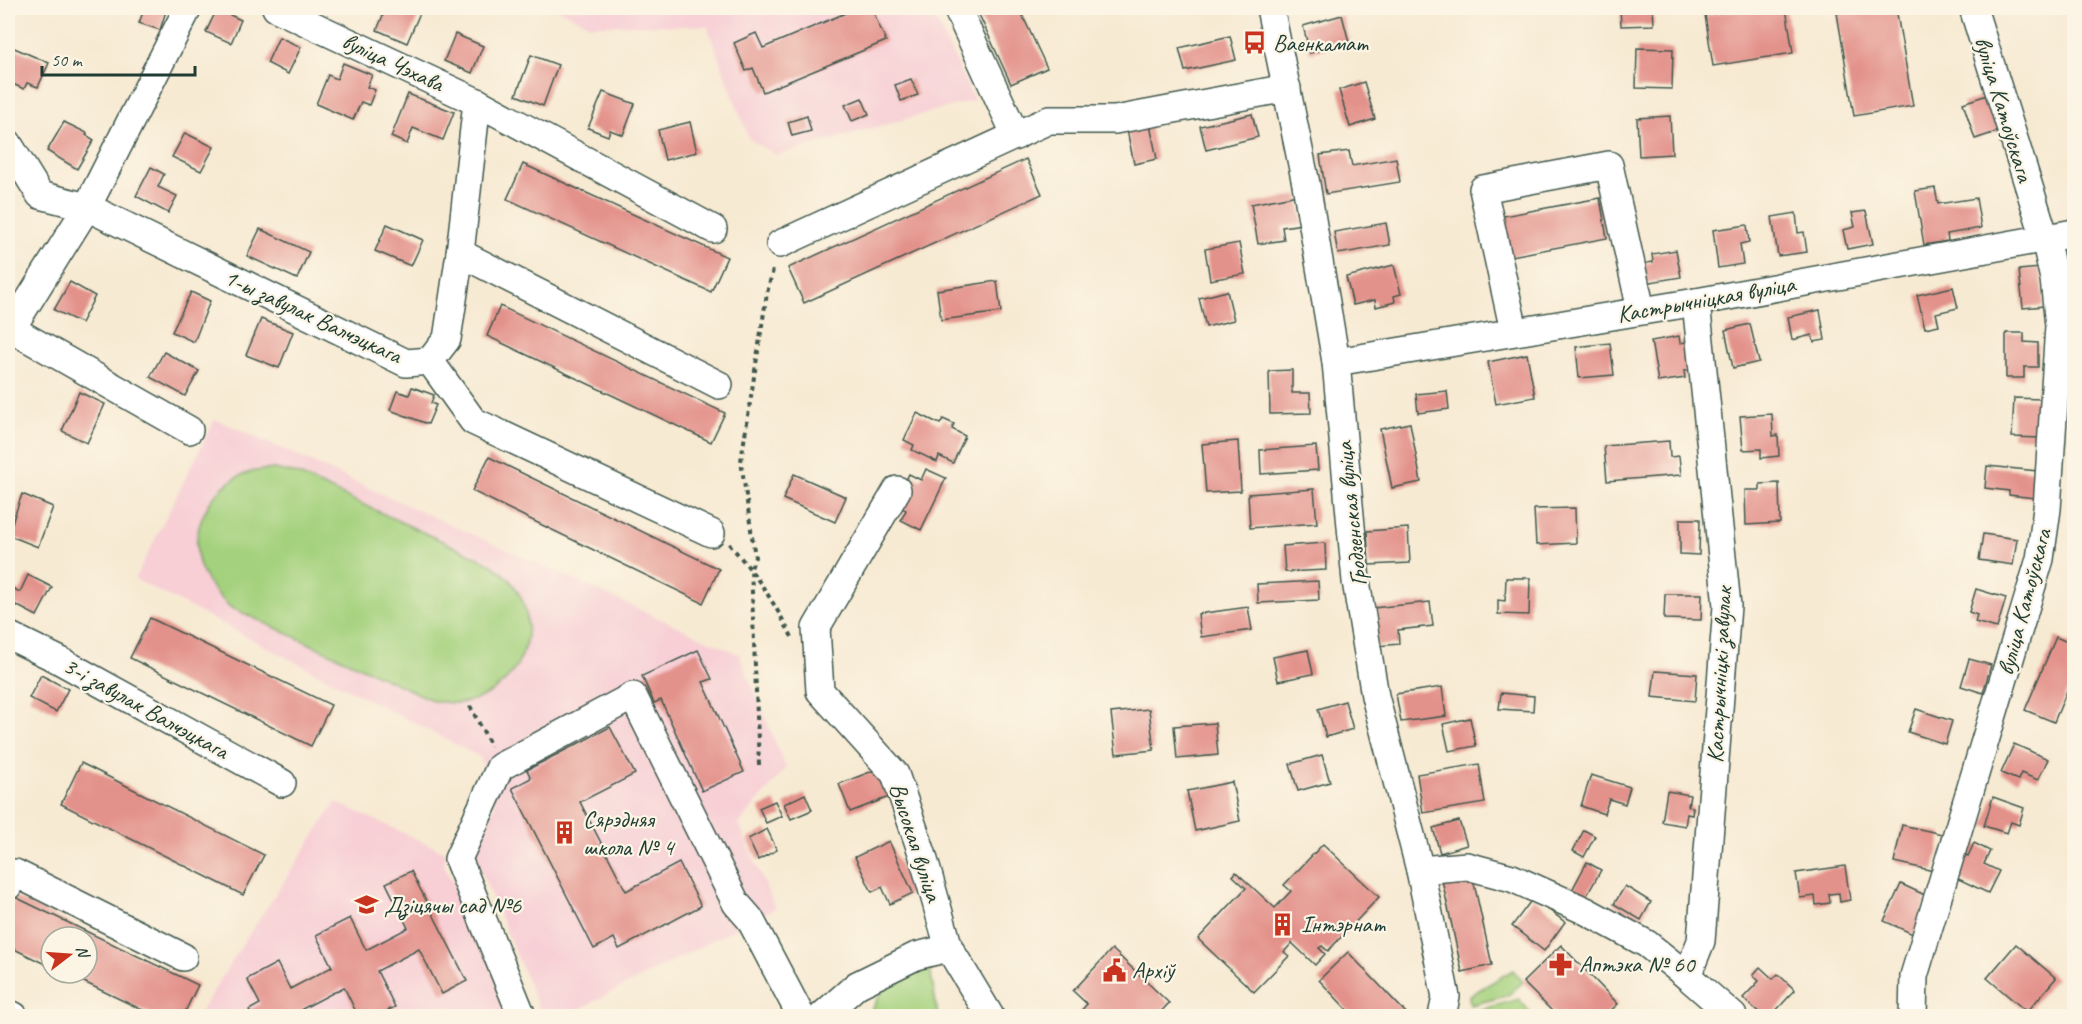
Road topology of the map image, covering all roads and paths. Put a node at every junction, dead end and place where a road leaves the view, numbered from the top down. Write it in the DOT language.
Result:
graph roads {
  1 [pos="188,8"];
  2 [pos="276,8"];
  3 [pos="957,8"];
  4 [pos="1270,8"];
  5 [pos="1973,8"];
  6 [pos="1287,88"];
  7 [pos="477,102"];
  8 [pos="1016,136"];
  9 [pos="8,144"];
  10 [pos="87,207"];
  11 [pos="713,229"];
  12 [pos="2074,233"];
  13 [pos="2044,238"];
  14 [pos="780,244"];
  15 [pos="460,253"];
  16 [pos="1696,302"];
  17 [pos="1641,310"];
  18 [pos="8,330"];
  19 [pos="1514,331"];
  20 [pos="430,361"];
  21 [pos="1336,362"];
  22 [pos="719,385"];
  23 [pos="189,430"];
  24 [pos="897,490"];
  25 [pos="711,533"];
  26 [pos="751,568"];
  27 [pos="8,635"];
  28 [pos="792,638"];
  29 [pos="470,706"];
  30 [pos="493,749"];
  31 [pos="759,765"];
  32 [pos="282,783"];
  33 [pos="1420,870"];
  34 [pos="8,886"];
  35 [pos="949,948"];
  36 [pos="183,957"];
  37 [pos="1687,976"];
  38 [pos="8,1013"];
  39 [pos="14,1017"];
  40 [pos="522,1017"];
  41 [pos="801,1017"];
  42 [pos="822,1017"];
  43 [pos="990,1017"];
  44 [pos="1442,1017"];
  45 [pos="1733,1017"];
  46 [pos="1913,1017"];
  1 -- 10 [label="street"];
  2 -- 7 [label="street, вуліца Чэхава"];
  3 -- 8 [label="street"];
  4 -- 6 [label="street, Гродзенская вуліца"];
  5 -- 13 [label="street, вуліца Катоўскага"];
  6 -- 8 [label="street"];
  6 -- 21 [label="street, Гродзенская вуліца"];
  7 -- 11 [label="street, вуліца Чэхава"];
  7 -- 15 [label="street, 1-ы завулак Валчэцкага"];
  8 -- 14 [label="street"];
  9 -- 10 [label="street, 1-ы завулак Валчэцкага"];
  10 -- 18 [label="street"];
  10 -- 20 [label="street, 1-ы завулак Валчэцкага"];
  12 -- 13 [label="street, Кастрычніцкая вуліца"];
  13 -- 16 [label="street, Кастрычніцкая вуліца"];
  13 -- 46 [label="street, вуліца Катоўскага"];
  14 -- 26 [label="path"];
  15 -- 20 [label="street, 1-ы завулак Валчэцкага"];
  15 -- 22 [label="street"];
  16 -- 17 [label="street, Кастрычніцкая вуліца"];
  16 -- 37 [label="street, Кастрычніцкі завулак"];
  17 -- 19 [label="street, Кастрычніцкая вуліца"];
  17 -- 19 [label="street"];
  18 -- 23 [label="street"];
  19 -- 21 [label="street, Кастрычніцкая вуліца"];
  20 -- 25 [label="street"];
  21 -- 33 [label="street, Гродзенская вуліца"];
  24 -- 35 [label="street, Высокая вуліца"];
  25 -- 26 [label="path"];
  26 -- 28 [label="path"];
  26 -- 31 [label="path"];
  27 -- 32 [label="street, 3-і завулак Валчэцкага"];
  29 -- 30 [label="path"];
  33 -- 37 [label="street"];
  33 -- 44 [label="street, Гродзенская вуліца"];
  34 -- 36 [label="street"];
  35 -- 42 [label="street"];
  35 -- 43 [label="street, Высокая вуліца"];
  37 -- 45 [label="street"];
  38 -- 39 [label="street"];
  40 -- 41 [label="street"];
}
